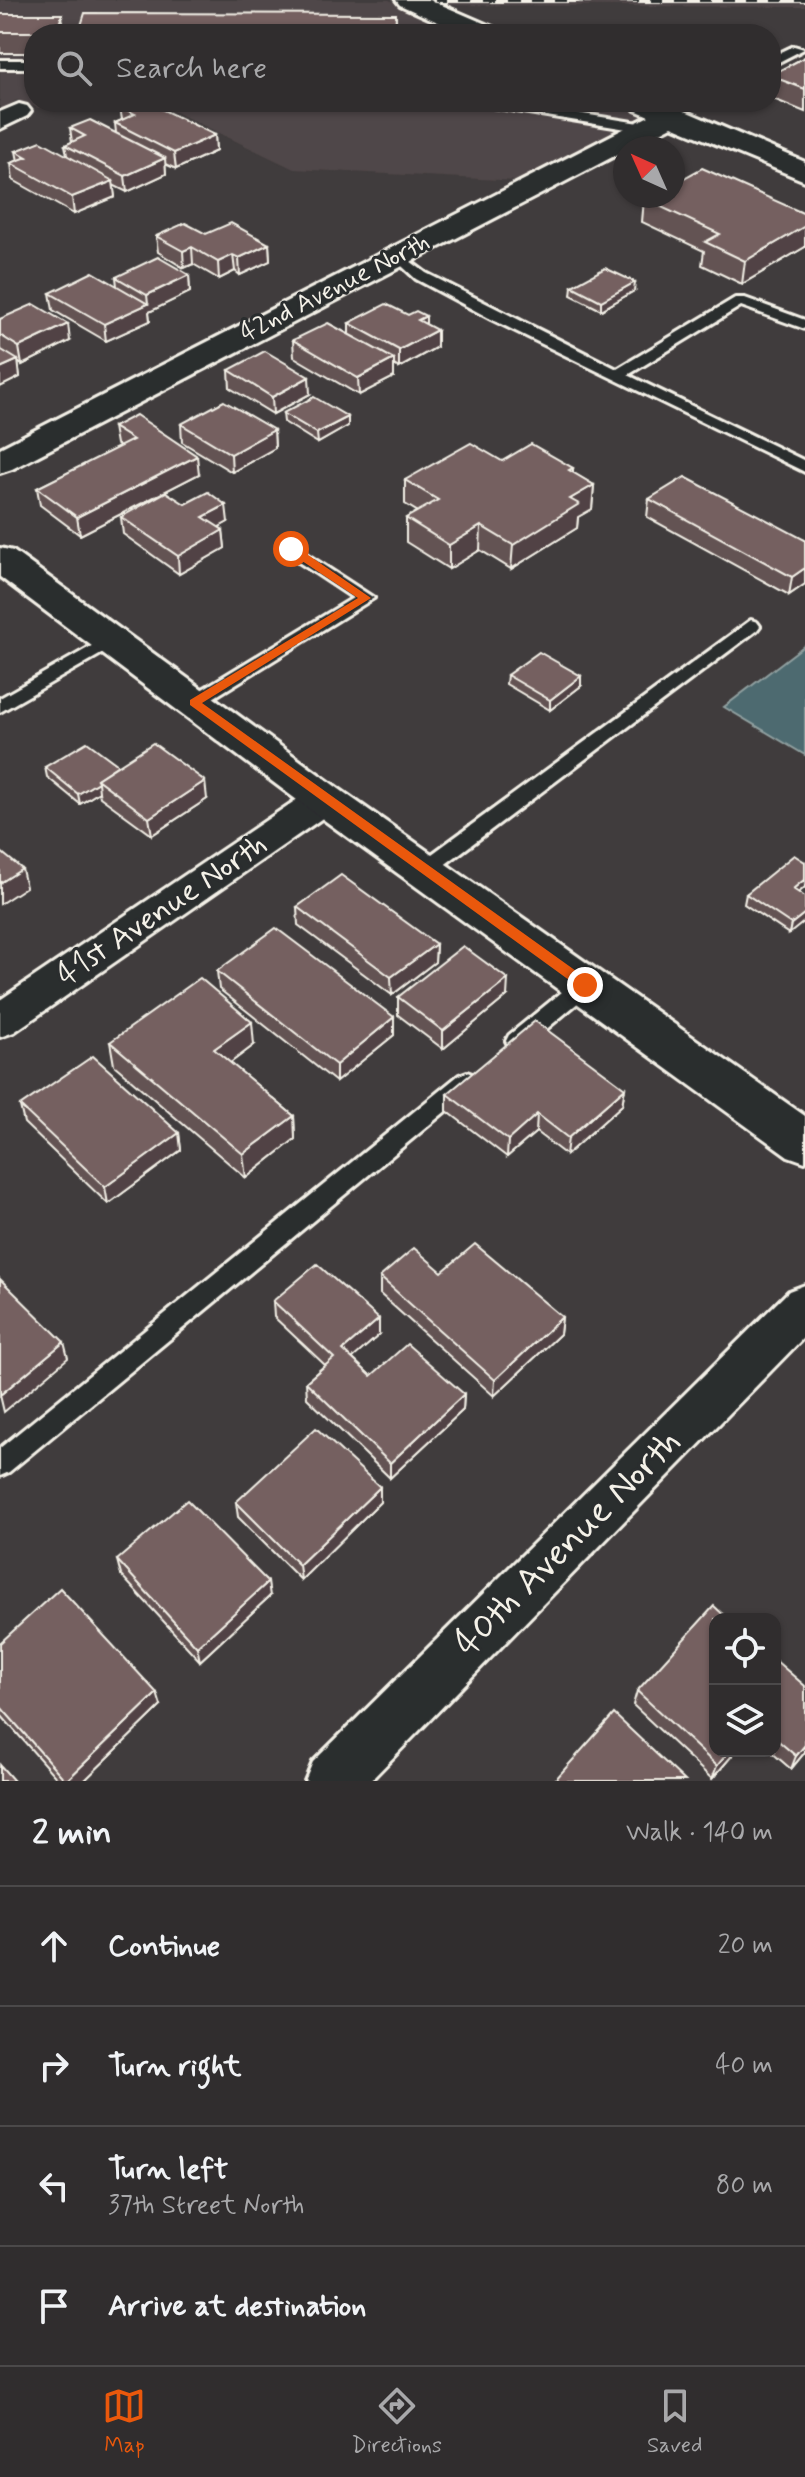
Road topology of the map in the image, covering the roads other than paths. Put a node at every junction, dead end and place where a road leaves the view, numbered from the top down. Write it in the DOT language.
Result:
graph roads {
  1 [pos="409,0"];
  2 [pos="463,24"];
  3 [pos="798,49"];
  4 [pos="781,57"];
  5 [pos="0,64"];
  6 [pos="24,64"];
  7 [pos="662,112"];
  8 [pos="805,172"];
  9 [pos="398,256"];
  10 [pos="805,325"];
  11 [pos="619,374"];
  12 [pos="0,462"];
  13 [pos="805,467"];
  14 [pos="291,549"];
  15 [pos="0,559"];
  16 [pos="751,626"];
  17 [pos="111,641"];
  18 [pos="194,702"];
  19 [pos="0,706"];
  20 [pos="324,799"];
  21 [pos="424,870"];
  22 [pos="585,985"];
  23 [pos="0,1021"];
  24 [pos="805,1142"];
  25 [pos="805,1305"];
  26 [pos="0,1464"];
  27 [pos="332,1781"];
  1 -- 2 [label="street"];
  3 -- 4 [label="lane"];
  5 -- 6 [label="lane"];
  7 -- 8 [label="street"];
  7 -- 9 [label="street, 42nd Avenue North"];
  9 -- 11 [label="lane"];
  9 -- 12 [label="street, 42nd Avenue North"];
  10 -- 11 [label="lane"];
  11 -- 13 [label="lane"];
  14 -- 18 [label="lane"];
  15 -- 17 [label="street"];
  16 -- 21 [label="lane"];
  17 -- 18 [label="street"];
  17 -- 19 [label="lane"];
  18 -- 20 [label="street"];
  20 -- 21 [label="street"];
  20 -- 23 [label="street, 41st Avenue North"];
  21 -- 22 [label="street"];
  22 -- 24 [label="street"];
  22 -- 26 [label="lane"];
  25 -- 27 [label="street, 40th Avenue North"];
}
